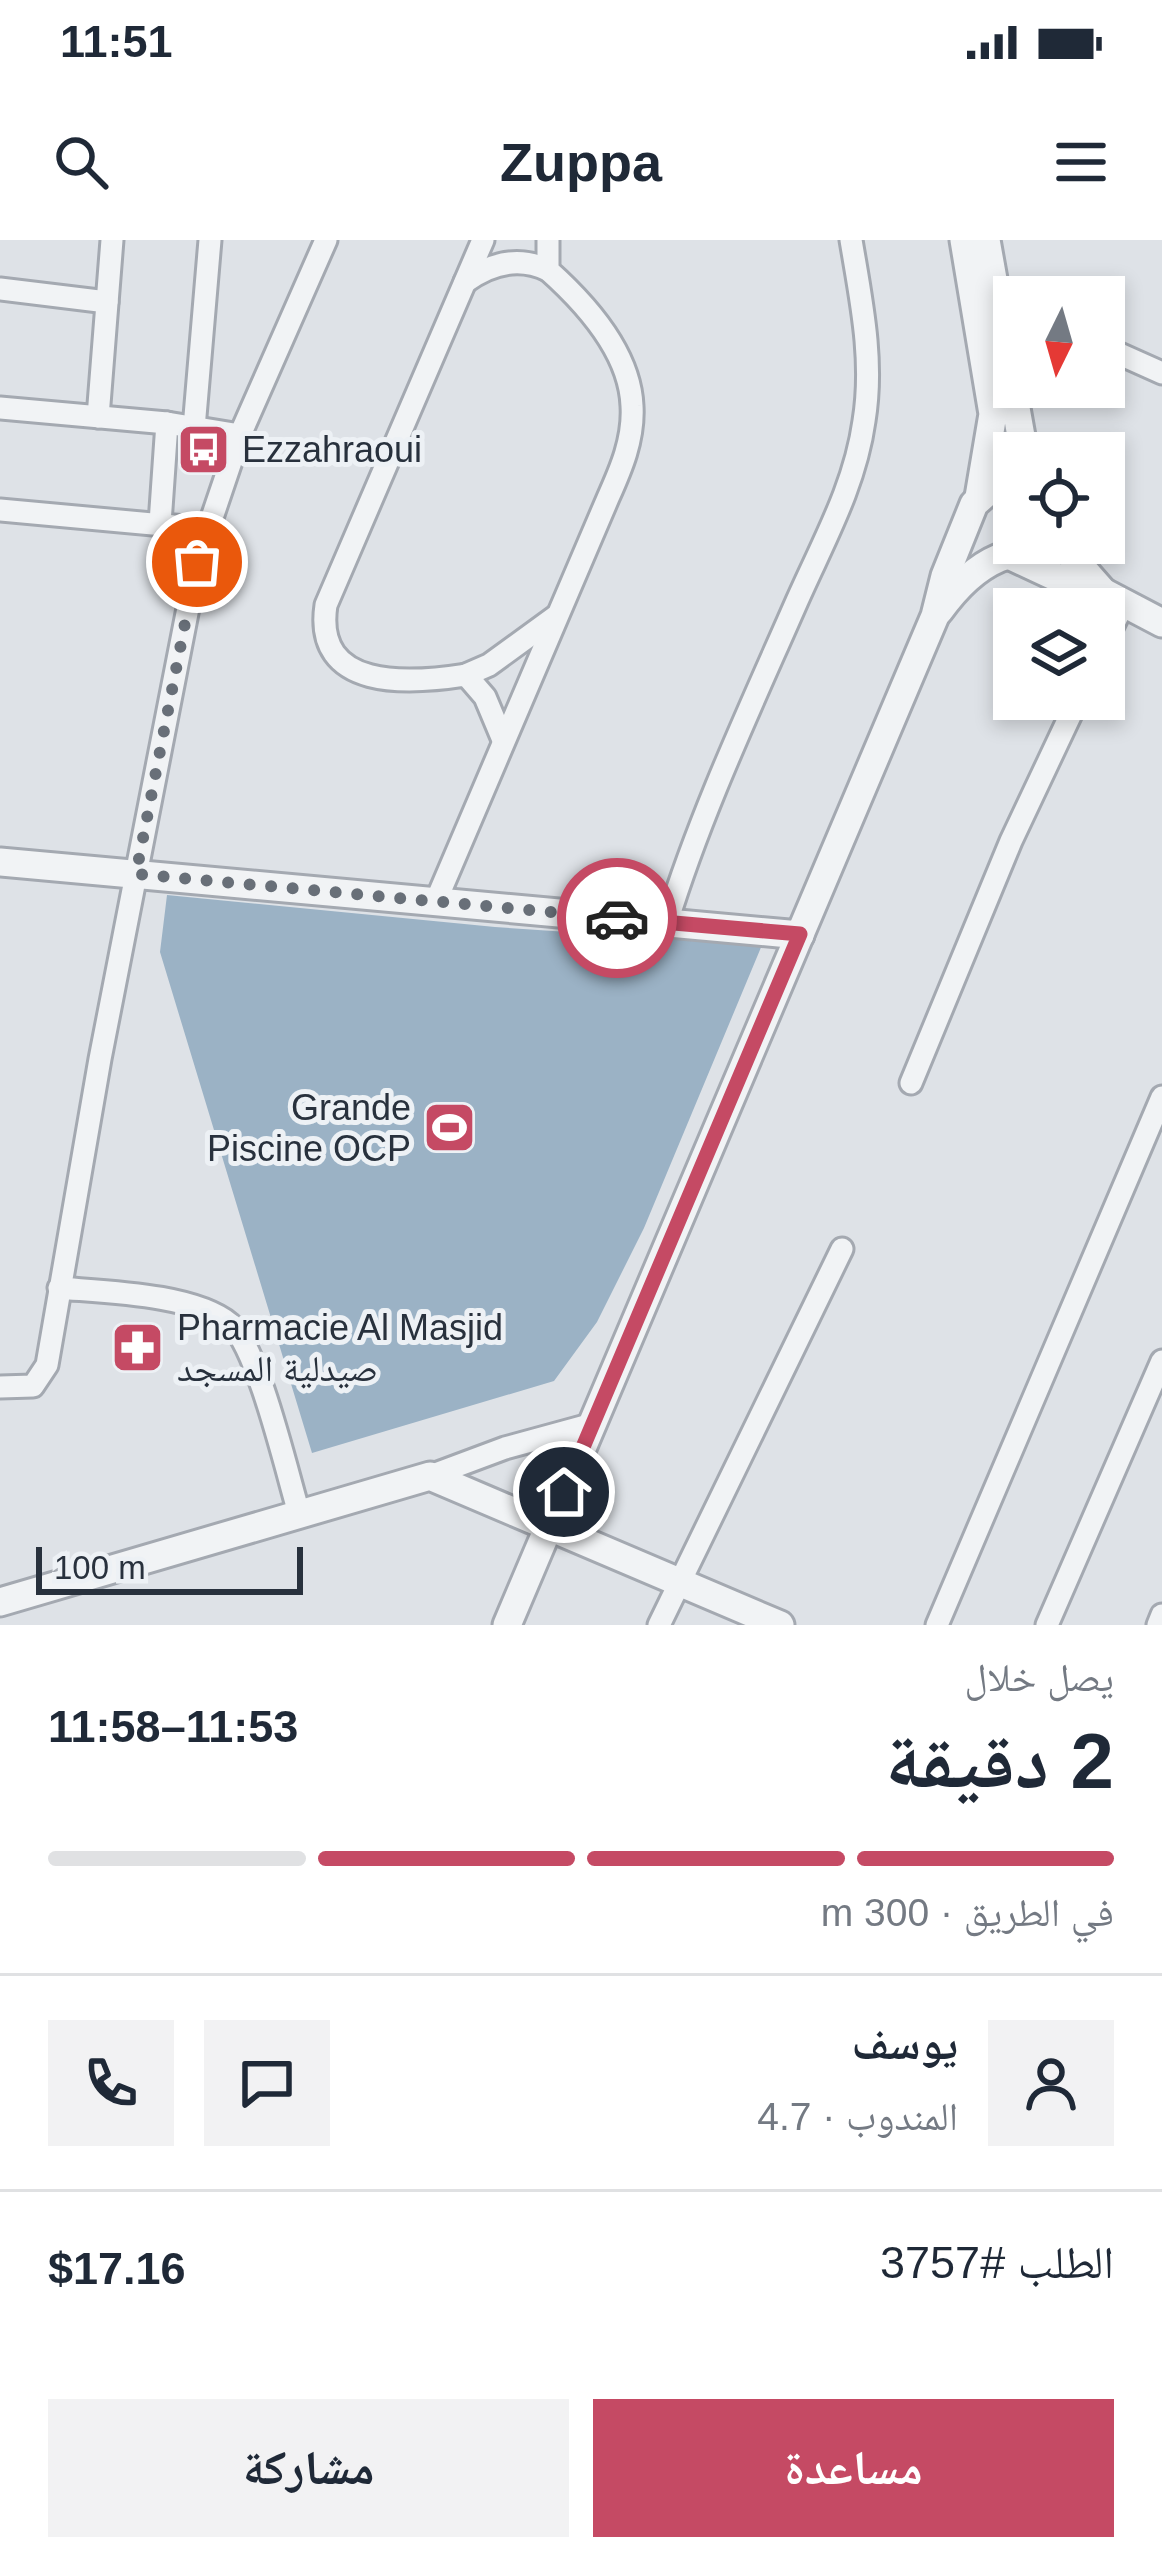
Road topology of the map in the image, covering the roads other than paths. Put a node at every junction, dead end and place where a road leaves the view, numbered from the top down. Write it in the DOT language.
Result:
graph roads {
  1 [pos="112,240"];
  2 [pos="210,240"];
  3 [pos="326,240"];
  4 [pos="483,240"];
  5 [pos="548,240"];
  6 [pos="851,240"];
  7 [pos="964,240"];
  8 [pos="986,240"];
  9 [pos="548,270"];
  10 [pos="998,276"];
  11 [pos="461,285"];
  12 [pos="0,289"];
  13 [pos="107,302"];
  14 [pos="1125,356"];
  15 [pos="1162,373"];
  16 [pos="0,408"];
  17 [pos="98,417"];
  18 [pos="167,423"];
  19 [pos="194,428"];
  20 [pos="240,435"];
  21 [pos="993,487"];
  22 [pos="0,509"];
  23 [pos="975,509"];
  24 [pos="160,523"];
  25 [pos="206,529"];
  26 [pos="993,548"];
  27 [pos="997,564"];
  28 [pos="1034,564"];
  29 [pos="1081,564"];
  30 [pos="1086,588"];
  31 [pos="1104,588"];
  32 [pos="1125,603"];
  33 [pos="555,616"];
  34 [pos="935,616"];
  35 [pos="1162,623"];
  36 [pos="466,675"];
  37 [pos="1068,720"];
  38 [pos="503,740"];
  39 [pos="0,862"];
  40 [pos="136,874"];
  41 [pos="436,901"];
  42 [pos="668,922"];
  43 [pos="800,934"];
  44 [pos="911,1083"];
  45 [pos="1161,1103"];
  46 [pos="842,1249"];
  47 [pos="59,1288"];
  48 [pos="1162,1360"];
  49 [pos="0,1387"];
  50 [pos="593,1424"];
  51 [pos="430,1475"];
  52 [pos="299,1514"];
  53 [pos="550,1526"];
  54 [pos="677,1581"];
  55 [pos="0,1602"];
  56 [pos="1162,1615"];
  57 [pos="507,1625"];
  58 [pos="658,1625"];
  59 [pos="780,1625"];
  60 [pos="937,1625"];
  61 [pos="1047,1625"];
  62 [pos="1158,1625"];
  1 -- 13 [label="street"];
  2 -- 19 [label="street"];
  3 -- 20 [label="street"];
  4 -- 11 [label="street"];
  5 -- 9 [label="street"];
  6 -- 42 [label="street"];
  7 -- 23 [label="street"];
  8 -- 10 [label="street"];
  9 -- 11 [label="street"];
  9 -- 33 [label="street"];
  11 -- 36 [label="street"];
  12 -- 13 [label="street"];
  13 -- 17 [label="street"];
  14 -- 15 [label="street"];
  16 -- 17 [label="street"];
  17 -- 18 [label="street"];
  18 -- 19 [label="street"];
  18 -- 24 [label="street"];
  19 -- 20 [label="street"];
  20 -- 25 [label="street"];
  21 -- 23 [label="street"];
  22 -- 24 [label="street"];
  23 -- 26 [label="street"];
  23 -- 34 [label="street"];
  24 -- 25 [label="street"];
  25 -- 40 [label="street"];
  27 -- 34 [label="street"];
  28 -- 30 [label="street"];
  29 -- 31 [label="street"];
  32 -- 35 [label="street"];
  33 -- 36 [label="street"];
  33 -- 38 [label="street"];
  34 -- 43 [label="street"];
  36 -- 38 [label="street"];
  37 -- 44 [label="street"];
  38 -- 41 [label="street"];
  39 -- 40 [label="street"];
  40 -- 41 [label="street"];
  40 -- 47 [label="street"];
  41 -- 42 [label="street"];
  42 -- 43 [label="street"];
  43 -- 50 [label="street"];
  45 -- 60 [label="street"];
  46 -- 54 [label="street"];
  47 -- 49 [label="street"];
  47 -- 52 [label="street"];
  48 -- 61 [label="street"];
  50 -- 51 [label="street"];
  50 -- 53 [label="street"];
  51 -- 52 [label="street"];
  51 -- 53 [label="street"];
  52 -- 55 [label="street"];
  53 -- 54 [label="street"];
  53 -- 57 [label="street"];
  54 -- 58 [label="street"];
  54 -- 59 [label="street"];
  56 -- 62 [label="street"];
}
